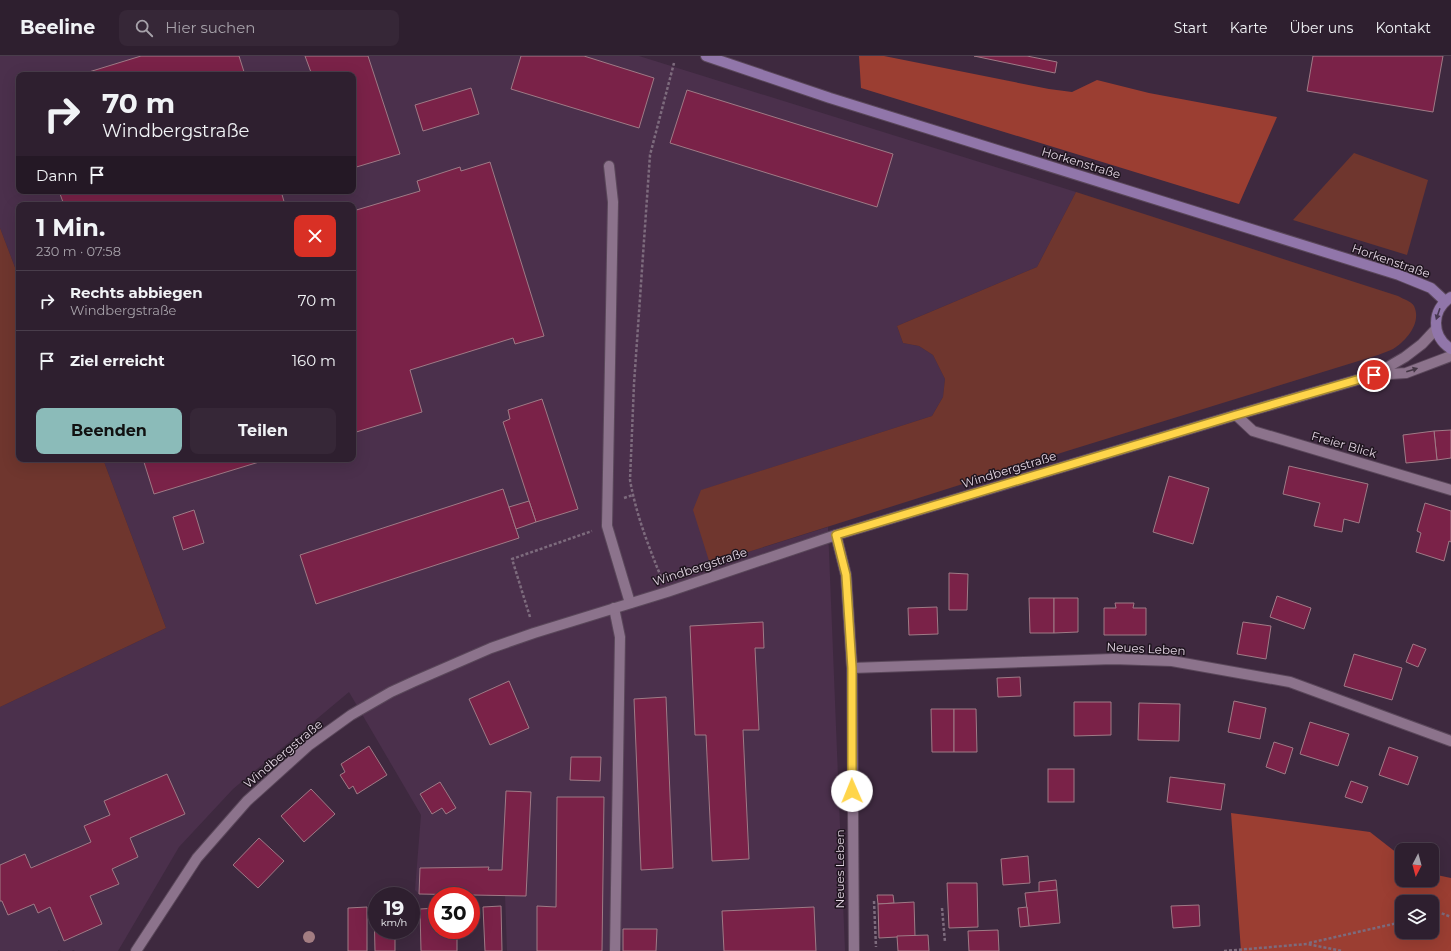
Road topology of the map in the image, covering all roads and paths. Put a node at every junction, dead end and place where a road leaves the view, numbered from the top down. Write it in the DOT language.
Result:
graph roads {
  1 [pos="706,56"];
  2 [pos="674,63"];
  3 [pos="609,166"];
  4 [pos="1448,299"];
  5 [pos="1436,329"];
  6 [pos="1451,349"];
  7 [pos="1451,356"];
  8 [pos="1374,375"];
  9 [pos="1236,415"];
  10 [pos="1451,490"];
  11 [pos="607,526"];
  12 [pos="836,535"];
  13 [pos="667,592"];
  14 [pos="630,603"];
  15 [pos="614,608"];
  16 [pos="534,633"];
  17 [pos="852,668"];
  18 [pos="1451,742"];
  19 [pos="874,901"];
  20 [pos="942,908"];
  21 [pos="1439,913"];
  22 [pos="1451,917"];
  23 [pos="1395,924"];
  24 [pos="945,942"];
  25 [pos="1307,944"];
  26 [pos="876,947"];
  27 [pos="140,949"];
  28 [pos="615,951"];
  29 [pos="854,951"];
  30 [pos="1224,951"];
  31 [pos="1342,951"];
  1 -- 4 [label="street, Horkenstraße"];
  2 -- 13 [label="path"];
  3 -- 11 [label="street"];
  4 -- 5 [label="street, one-way"];
  5 -- 6 [label="street"];
  5 -- 8 [label="street, Windbergstraße"];
  8 -- 7 [label="street, Windbergstraße, one-way"];
  8 -- 9 [label="street, Windbergstraße"];
  9 -- 10 [label="street, Freier Blick"];
  9 -- 12 [label="street, Windbergstraße"];
  11 -- 14 [label="street"];
  11 -- 16 [label="path"];
  12 -- 13 [label="street, Windbergstraße"];
  12 -- 17 [label="street, Neues Leben"];
  13 -- 14 [label="street, Windbergstraße"];
  14 -- 15 [label="street, Windbergstraße"];
  15 -- 16 [label="street, Windbergstraße"];
  15 -- 28 [label="street"];
  16 -- 27 [label="street, Windbergstraße"];
  17 -- 18 [label="street, Neues Leben"];
  17 -- 29 [label="street, Neues Leben"];
  19 -- 26 [label="path"];
  20 -- 24 [label="path"];
  21 -- 22 [label="path"];
  23 -- 25 [label="path"];
  25 -- 30 [label="path"];
  25 -- 31 [label="path"];
}
